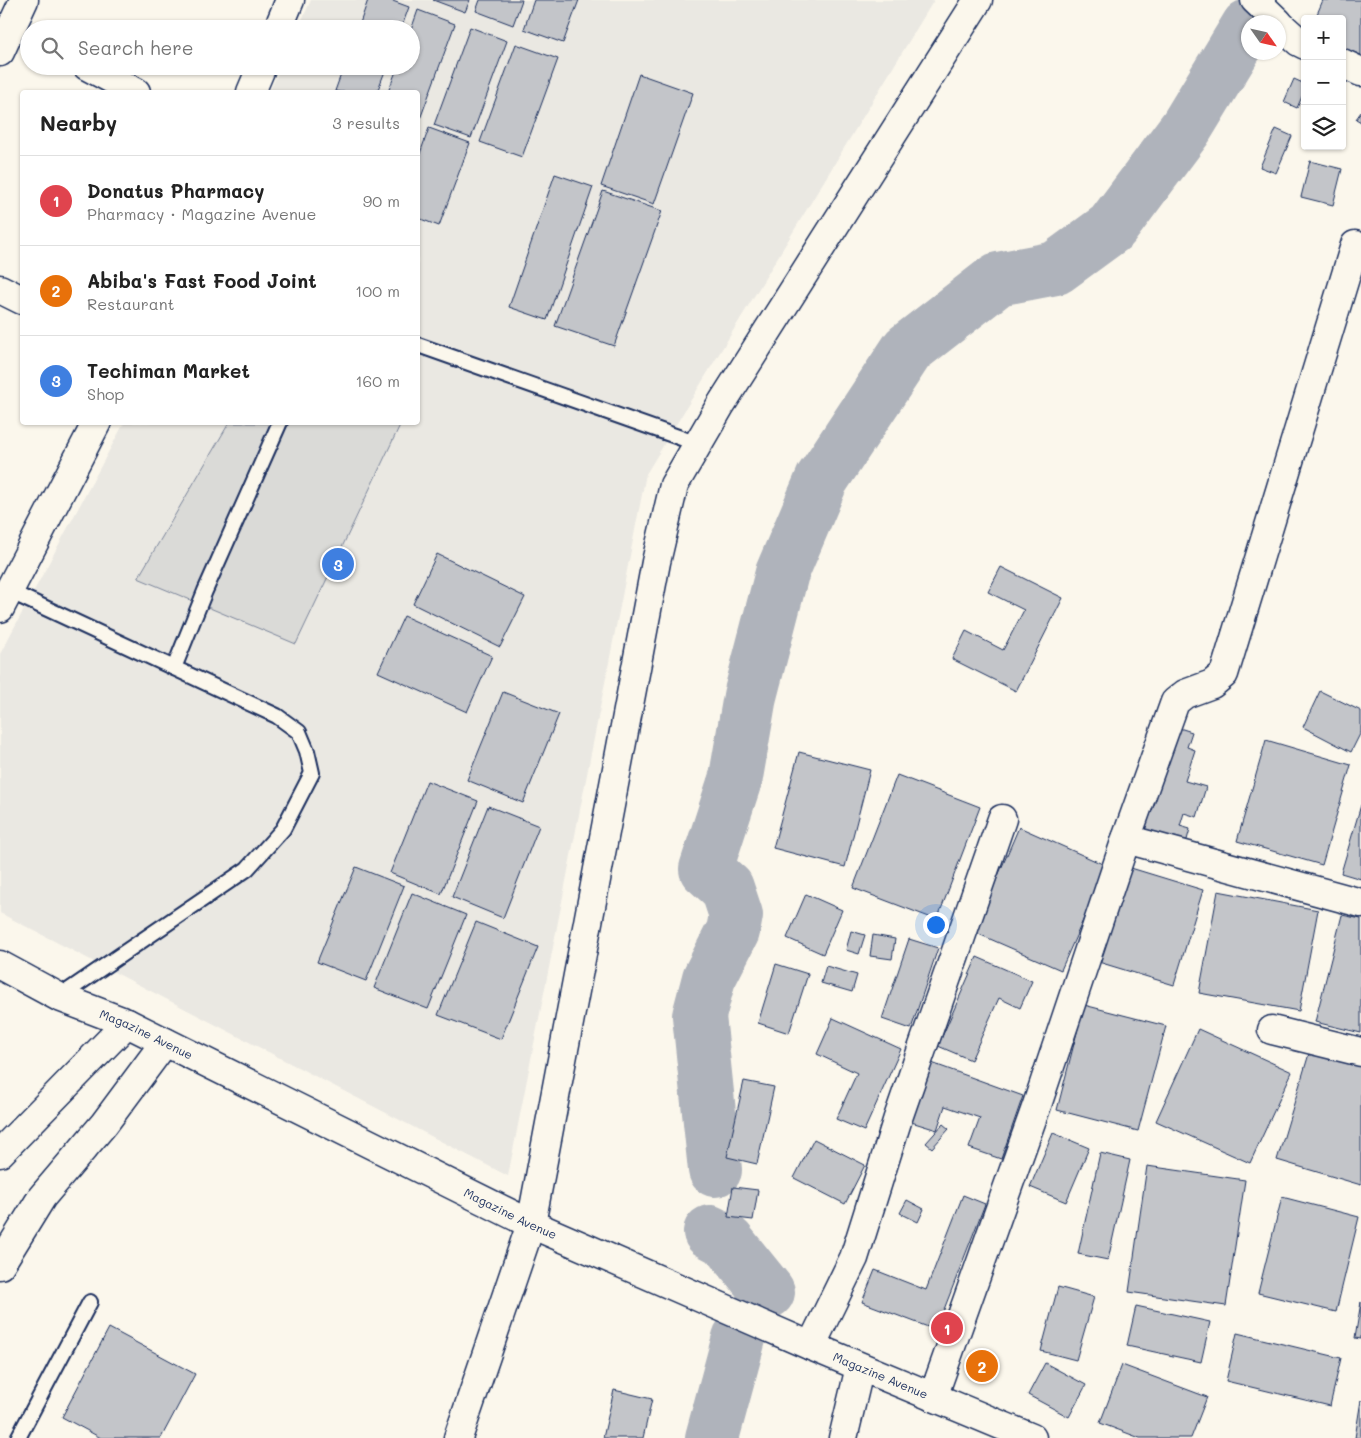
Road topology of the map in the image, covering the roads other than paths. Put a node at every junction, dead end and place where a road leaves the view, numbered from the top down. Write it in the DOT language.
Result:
graph roads {
  1 [pos="24,0"];
  2 [pos="290,0"];
  3 [pos="978,0"];
  4 [pos="1255,0"];
  5 [pos="1270,15"];
  6 [pos="282,20"];
  7 [pos="14,28"];
  8 [pos="1286,30"];
  9 [pos="1301,43"];
  10 [pos="0,52"];
  11 [pos="1346,65"];
  12 [pos="1361,72"];
  13 [pos="104,75"];
  14 [pos="258,75"];
  15 [pos="132,90"];
  16 [pos="252,90"];
  17 [pos="1355,245"];
  18 [pos="0,289"];
  19 [pos="20,299"];
  20 [pos="420,346"];
  21 [pos="95,425"];
  22 [pos="279,425"];
  23 [pos="698,444"];
  24 [pos="3,602"];
  25 [pos="174,668"];
  26 [pos="1002,819"];
  27 [pos="1126,839"];
  28 [pos="1361,903"];
  29 [pos="0,965"];
  30 [pos="59,997"];
  31 [pos="128,1023"];
  32 [pos="1272,1030"];
  33 [pos="166,1042"];
  34 [pos="1361,1052"];
  35 [pos="0,1153"];
  36 [pos="531,1224"];
  37 [pos="0,1265"];
  38 [pos="90,1302"];
  39 [pos="811,1346"];
  40 [pos="860,1367"];
  41 [pos="933,1397"];
  42 [pos="18,1438"];
  43 [pos="458,1438"];
  44 [pos="843,1438"];
  45 [pos="1032,1438"];
  1 -- 7 [label="street"];
  2 -- 6 [label="street"];
  3 -- 23 [label="street"];
  4 -- 5 [label="street"];
  7 -- 10 [label="street"];
  8 -- 9 [label="street"];
  11 -- 12 [label="street"];
  13 -- 15 [label="street"];
  14 -- 16 [label="street"];
  17 -- 27 [label="street"];
  18 -- 19 [label="street"];
  20 -- 23 [label="lane"];
  21 -- 24 [label="street"];
  22 -- 25 [label="lane"];
  23 -- 36 [label="street"];
  24 -- 25 [label="lane"];
  25 -- 30 [label="lane"];
  26 -- 39 [label="street"];
  27 -- 28 [label="street"];
  27 -- 41 [label="street"];
  29 -- 30 [label="street, Magazine Avenue"];
  30 -- 31 [label="street, Magazine Avenue"];
  31 -- 33 [label="street, Magazine Avenue"];
  31 -- 35 [label="street"];
  32 -- 34 [label="street"];
  33 -- 36 [label="street, Magazine Avenue"];
  33 -- 37 [label="street"];
  36 -- 39 [label="street, Magazine Avenue"];
  36 -- 43 [label="street"];
  38 -- 42 [label="lane"];
  39 -- 40 [label="street, Magazine Avenue"];
  40 -- 41 [label="street, Magazine Avenue"];
  40 -- 44 [label="street"];
  41 -- 45 [label="street, Magazine Avenue"];
}
